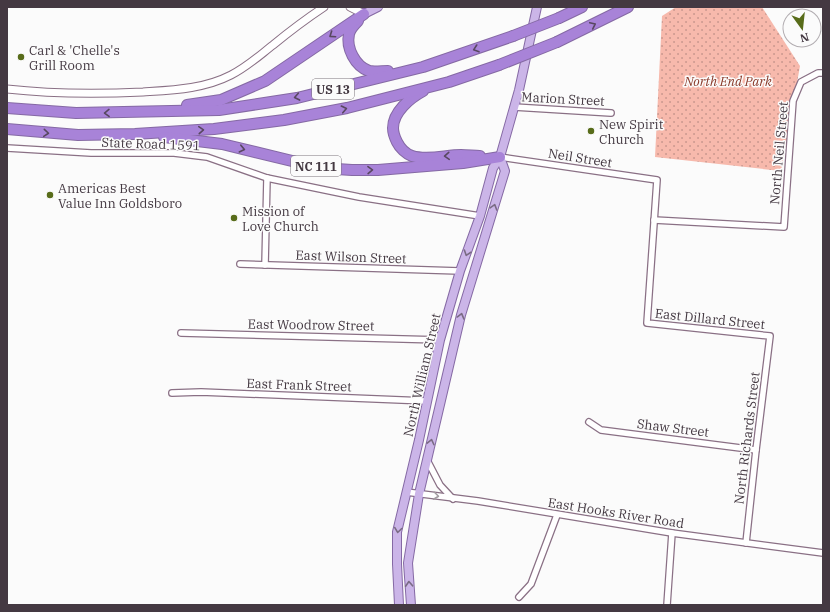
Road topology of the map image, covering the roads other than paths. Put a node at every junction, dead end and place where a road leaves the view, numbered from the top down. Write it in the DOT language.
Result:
graph roads {
  1 [pos="324,7"];
  2 [pos="350,7"];
  3 [pos="378,7"];
  4 [pos="537,7"];
  5 [pos="582,7"];
  6 [pos="628,7"];
  7 [pos="364,14"];
  8 [pos="423,67"];
  9 [pos="823,73"];
  10 [pos="449,82"];
  11 [pos="7,90"];
  12 [pos="514,107"];
  13 [pos="7,108"];
  14 [pos="146,112"];
  15 [pos="611,113"];
  16 [pos="7,130"];
  17 [pos="134,134"];
  18 [pos="7,148"];
  19 [pos="500,157"];
  20 [pos="267,178"];
  21 [pos="480,216"];
  22 [pos="654,220"];
  23 [pos="240,264"];
  24 [pos="265,265"];
  25 [pos="460,271"];
  26 [pos="181,333"];
  27 [pos="770,336"];
  28 [pos="440,340"];
  29 [pos="172,393"];
  30 [pos="426,401"];
  31 [pos="589,422"];
  32 [pos="756,450"];
  33 [pos="427,460"];
  34 [pos="406,492"];
  35 [pos="419,494"];
  36 [pos="453,499"];
  37 [pos="557,515"];
  38 [pos="672,533"];
  39 [pos="746,543"];
  40 [pos="823,553"];
  41 [pos="520,597"];
  42 [pos="399,605"];
  43 [pos="411,605"];
  44 [pos="667,605"];
  1 -- 11 [label="street"];
  2 -- 7 [label="street"];
  3 -- 7 [label="main road"];
  4 -- 12 [label="main road, North William Street"];
  5 -- 8 [label="highway, US 13, one-way, bridge"];
  10 -- 6 [label="highway, US 13, one-way, bridge"];
  7 -- 8 [label="highway"];
  7 -- 14 [label="highway, one-way"];
  8 -- 14 [label="highway, US 13, one-way"];
  9 -- 22 [label="street, North Neil Street"];
  17 -- 10 [label="highway, US 13, one-way"];
  19 -- 10 [label="highway, one-way"];
  12 -- 15 [label="street, Marion Street"];
  12 -- 19 [label="main road, North William Street"];
  14 -- 13 [label="highway, US 13, one-way"];
  16 -- 17 [label="highway, US 13, one-way"];
  17 -- 19 [label="highway, NC 111, one-way"];
  18 -- 20 [label="street, State Road 1591"];
  19 -- 21 [label="main road, North William Street"];
  19 -- 22 [label="street, Neil Street"];
  33 -- 19 [label="main road, North William Street, one-way"];
  20 -- 21 [label="street, State Road 1591"];
  20 -- 24 [label="street"];
  21 -- 25 [label="main road, North William Street, one-way"];
  22 -- 27 [label="street, East Dillard Street"];
  23 -- 24 [label="street, East Wilson Street"];
  24 -- 25 [label="street, East Wilson Street"];
  25 -- 28 [label="main road, North William Street"];
  26 -- 28 [label="street, East Woodrow Street"];
  27 -- 32 [label="street, North Richards Street"];
  28 -- 30 [label="main road, North William Street"];
  29 -- 30 [label="street, East Frank Street"];
  30 -- 34 [label="main road, North William Street"];
  31 -- 32 [label="street, Shaw Street"];
  32 -- 39 [label="street, North Richards Street"];
  33 -- 35 [label="main road, North William Street"];
  33 -- 36 [label="street"];
  34 -- 35 [label="street, East Hooks River Road"];
  34 -- 42 [label="main road, North William Street, one-way"];
  35 -- 36 [label="street, East Hooks River Road, one-way"];
  43 -- 35 [label="main road, North William Street, one-way"];
  36 -- 37 [label="street, East Hooks River Road"];
  37 -- 38 [label="street, East Hooks River Road"];
  37 -- 41 [label="street"];
  38 -- 39 [label="street, East Hooks River Road"];
  38 -- 44 [label="street"];
  39 -- 40 [label="street, East Hooks River Road"];
}
